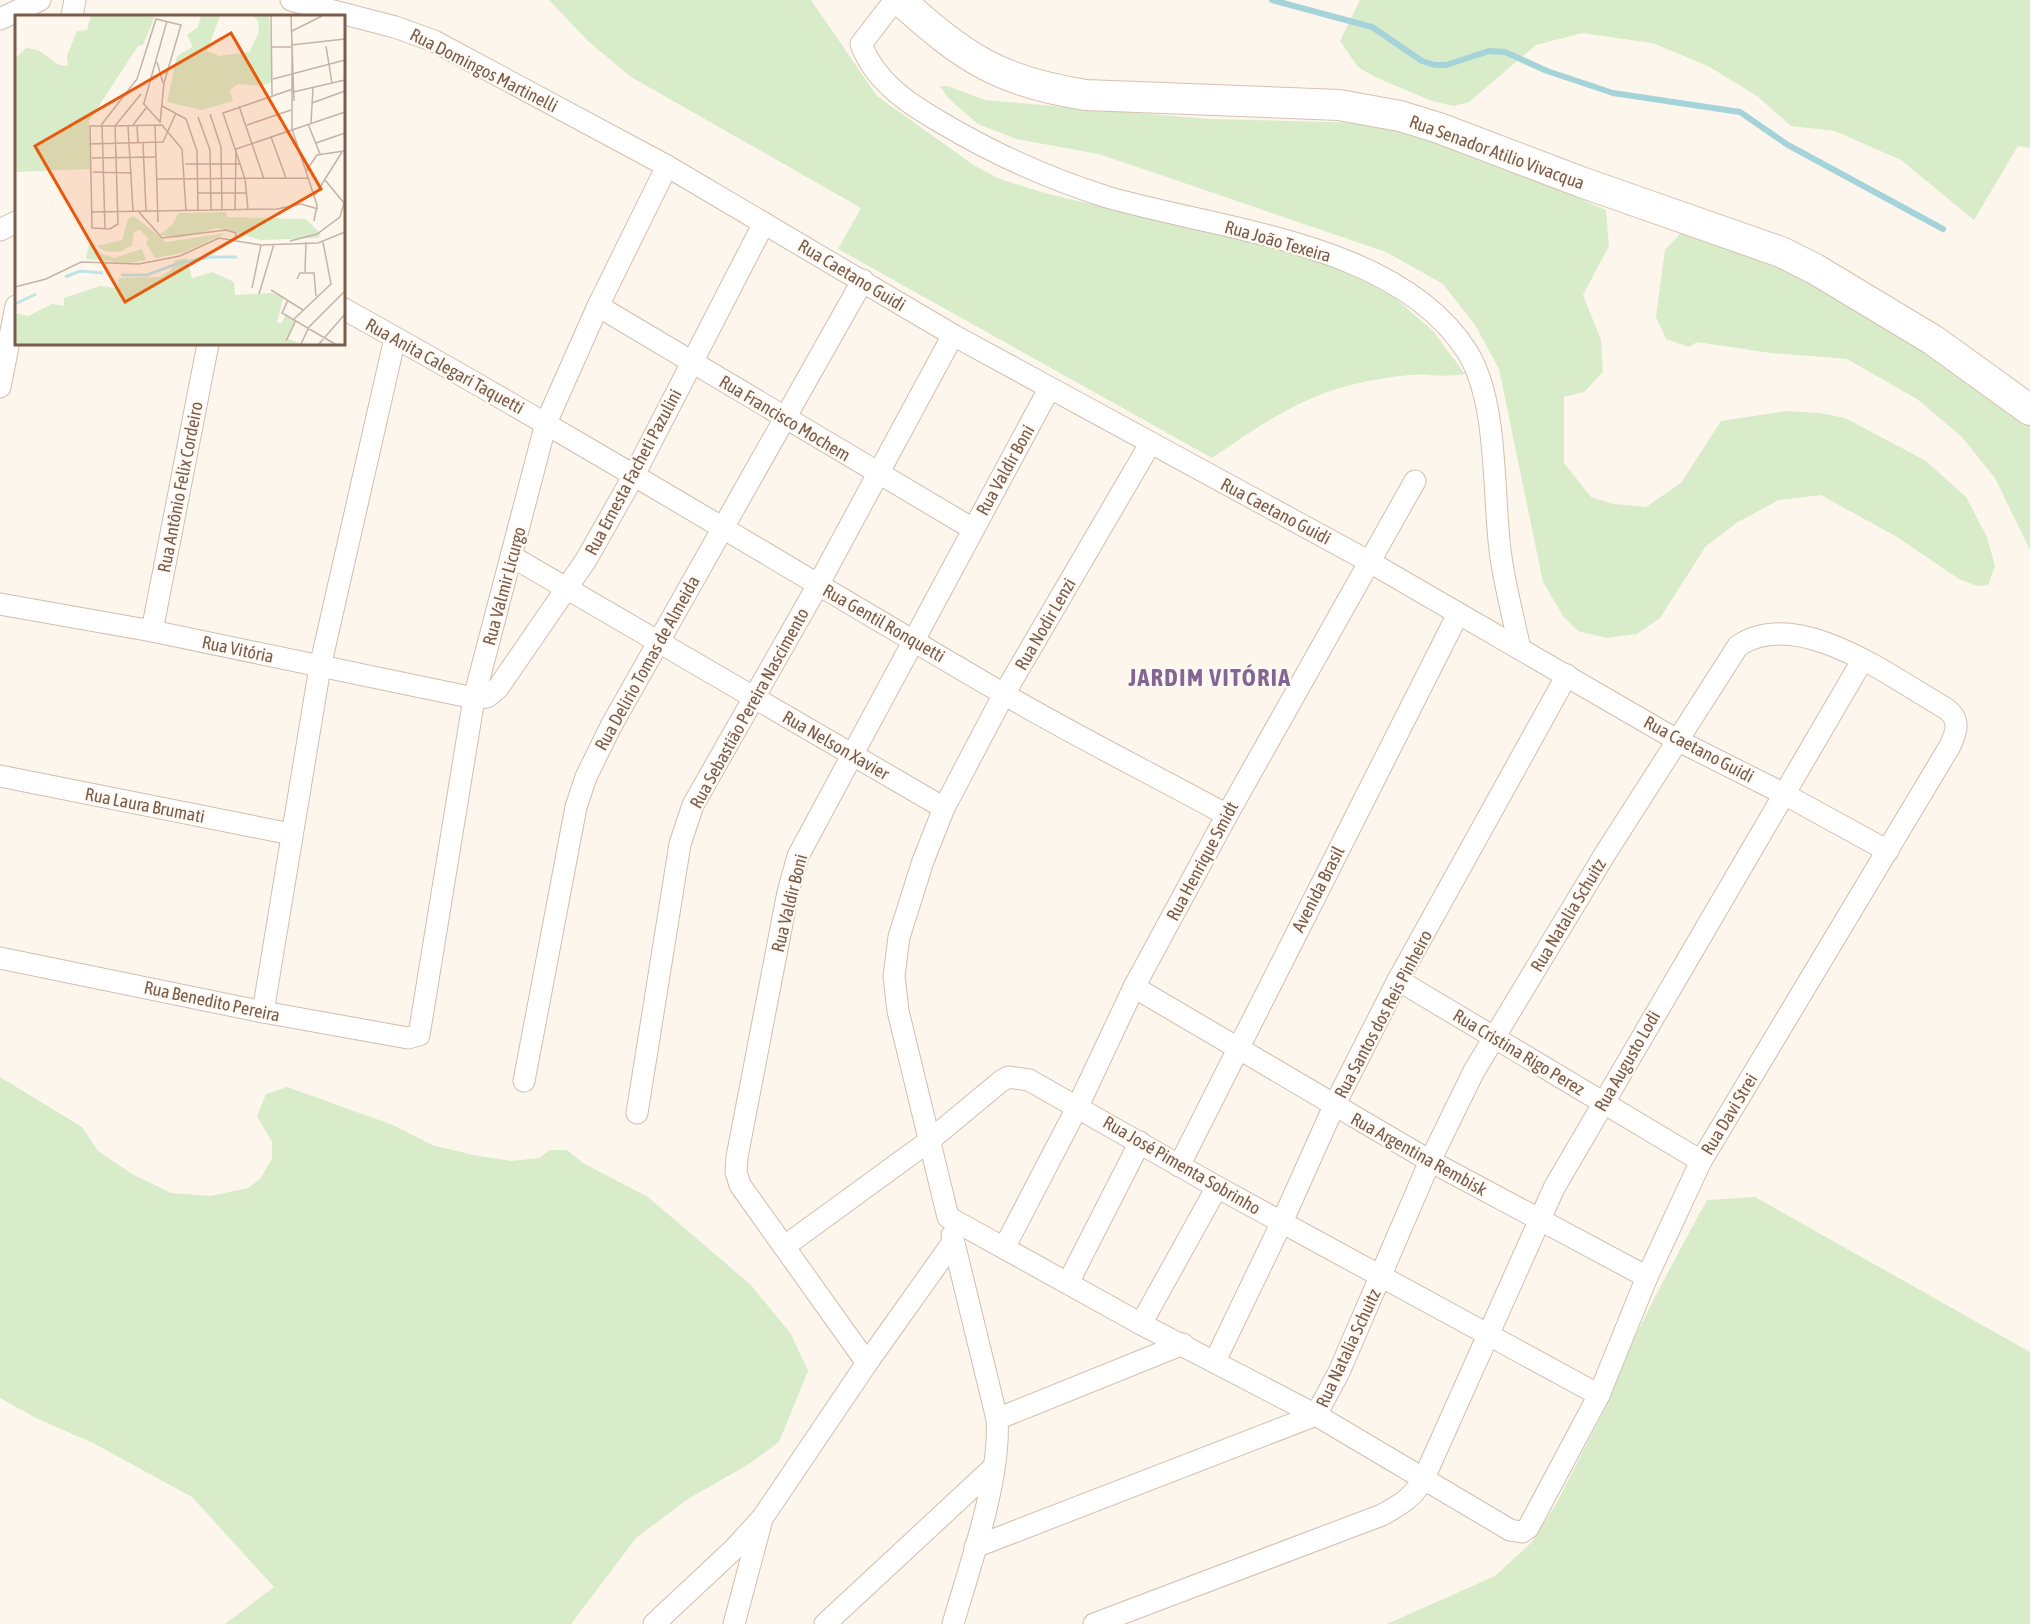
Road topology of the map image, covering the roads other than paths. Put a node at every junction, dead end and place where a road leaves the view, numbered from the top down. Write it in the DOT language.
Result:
graph roads {
  1 [pos="40,0"];
  2 [pos="75,0"];
  3 [pos="291,0"];
  4 [pos="895,0"];
  5 [pos="900,0"];
  6 [pos="72,15"];
  7 [pos="0,20"];
  8 [pos="667,166"];
  9 [pos="15,222"];
  10 [pos="764,224"];
  11 [pos="0,230"];
  12 [pos="863,280"];
  13 [pos="598,306"];
  14 [pos="345,310"];
  15 [pos="15,311"];
  16 [pos="953,335"];
  17 [pos="395,338"];
  18 [pos="208,345"];
  19 [pos="691,362"];
  20 [pos="0,387"];
  21 [pos="1049,389"];
  22 [pos="2030,410"];
  23 [pos="785,418"];
  24 [pos="546,423"];
  25 [pos="1150,444"];
  26 [pos="879,474"];
  27 [pos="633,477"];
  28 [pos="1414,481"];
  29 [pos="974,528"];
  30 [pos="722,530"];
  31 [pos="511,556"];
  32 [pos="1368,561"];
  33 [pos="818,585"];
  34 [pos="568,588"];
  35 [pos="0,604"];
  36 [pos="1458,614"];
  37 [pos="152,631"];
  38 [pos="913,639"];
  39 [pos="658,642"];
  40 [pos="1520,649"];
  41 [pos="1862,661"];
  42 [pos="320,667"];
  43 [pos="1567,675"];
  44 [pos="1004,694"];
  45 [pos="754,697"];
  46 [pos="474,698"];
  47 [pos="1955,717"];
  48 [pos="1677,740"];
  49 [pos="851,754"];
  50 [pos="0,776"];
  51 [pos="1784,794"];
  52 [pos="944,808"];
  53 [pos="1227,815"];
  54 [pos="291,834"];
  55 [pos="1888,851"];
  56 [pos="0,958"];
  57 [pos="1398,980"];
  58 [pos="1134,987"];
  59 [pos="263,1012"];
  60 [pos="420,1030"];
  61 [pos="1494,1037"];
  62 [pos="1238,1047"];
  63 [pos="524,1081"];
  64 [pos="1602,1103"];
  65 [pos="1078,1106"];
  66 [pos="1334,1106"];
  67 [pos="637,1113"];
  68 [pos="929,1141"];
  69 [pos="1140,1142"];
  70 [pos="1430,1161"];
  71 [pos="1701,1161"];
  72 [pos="1179,1166"];
  73 [pos="1217,1187"];
  74 [pos="948,1216"];
  75 [pos="1538,1220"];
  76 [pos="1282,1222"];
  77 [pos="953,1242"];
  78 [pos="785,1246"];
  79 [pos="1004,1248"];
  80 [pos="1382,1275"];
  81 [pos="1647,1276"];
  82 [pos="1068,1283"];
  83 [pos="1141,1324"];
  84 [pos="1489,1334"];
  85 [pos="1183,1344"];
  86 [pos="1215,1361"];
  87 [pos="867,1363"];
  88 [pos="1599,1395"];
  89 [pos="1316,1415"];
  90 [pos="997,1419"];
  91 [pos="994,1467"];
  92 [pos="1424,1478"];
  93 [pos="763,1517"];
  94 [pos="975,1546"];
  95 [pos="654,1624"];
  96 [pos="734,1624"];
  97 [pos="825,1624"];
  98 [pos="953,1624"];
  99 [pos="1094,1624"];
  1 -- 7 [label="street"];
  2 -- 6 [label="street"];
  3 -- 8 [label="street, Rua Domingos Martinelli"];
  4 -- 40 [label="street, Rua João Texeira"];
  5 -- 22 [label="street, Rua Senador Atilio Vivacqua"];
  8 -- 10 [label="street, Rua Caetano Guidi"];
  8 -- 13 [label="street, Rua Valmir Licurgo"];
  9 -- 11 [label="street"];
  10 -- 12 [label="street, Rua Caetano Guidi"];
  10 -- 19 [label="street, Rua Ernesta Facheti Pazulini"];
  12 -- 16 [label="street, Rua Caetano Guidi"];
  12 -- 23 [label="street, Rua Delirio Tomas de Almeida"];
  13 -- 19 [label="street, Rua Francisco Mochem"];
  13 -- 24 [label="street, Rua Valmir Licurgo"];
  14 -- 17 [label="street, Rua Anita Calegari Taquetti"];
  15 -- 20 [label="street"];
  16 -- 21 [label="street, Rua Caetano Guidi"];
  16 -- 26 [label="street, Rua Sebastião Pereira Nascimento"];
  17 -- 24 [label="street, Rua Anita Calegari Taquetti"];
  17 -- 42 [label="street"];
  18 -- 37 [label="street, Rua Antônio Felix Cordeiro"];
  19 -- 23 [label="street, Rua Francisco Mochem"];
  19 -- 27 [label="street, Rua Ernesta Facheti Pazulini"];
  21 -- 25 [label="street, Rua Caetano Guidi"];
  21 -- 29 [label="street, Rua Valdir Boni"];
  23 -- 26 [label="street, Rua Francisco Mochem"];
  23 -- 30 [label="street, Rua Delirio Tomas de Almeida"];
  24 -- 27 [label="street, Rua Gentil Ronquetti"];
  24 -- 31 [label="street, Rua Valmir Licurgo"];
  25 -- 32 [label="street, Rua Caetano Guidi"];
  25 -- 44 [label="street, Rua Nodir Lenzi"];
  26 -- 29 [label="street, Rua Francisco Mochem"];
  26 -- 33 [label="street, Rua Sebastião Pereira Nascimento"];
  27 -- 30 [label="street, Rua Gentil Ronquetti"];
  27 -- 34 [label="street, Rua Ernesta Facheti Pazulini"];
  28 -- 32 [label="street, Rua Henrique Smidt"];
  29 -- 38 [label="street, Rua Valdir Boni"];
  30 -- 33 [label="street, Rua Gentil Ronquetti"];
  30 -- 39 [label="street, Rua Delirio Tomas de Almeida"];
  31 -- 34 [label="street, Rua Nelson Xavier"];
  31 -- 46 [label="street, Rua Valmir Licurgo"];
  32 -- 36 [label="street, Rua Caetano Guidi"];
  32 -- 53 [label="street, Rua Henrique Smidt"];
  33 -- 38 [label="street, Rua Gentil Ronquetti"];
  33 -- 45 [label="street, Rua Sebastião Pereira Nascimento"];
  34 -- 39 [label="street, Rua Nelson Xavier"];
  34 -- 46 [label="street, Rua Ernesta Facheti Pazulini"];
  35 -- 37 [label="street, Rua Vitória"];
  36 -- 40 [label="street, Rua Caetano Guidi"];
  36 -- 62 [label="street, Avenida Brasil"];
  37 -- 42 [label="street, Rua Vitória"];
  38 -- 44 [label="street, Rua Gentil Ronquetti"];
  38 -- 49 [label="street, Rua Valdir Boni"];
  39 -- 45 [label="street, Rua Nelson Xavier"];
  39 -- 63 [label="street, Rua Delirio Tomas de Almeida"];
  40 -- 43 [label="street, Rua Caetano Guidi"];
  41 -- 47 [label="street, Rua Natalia Schuitz"];
  41 -- 48 [label="street, Rua Natalia Schuitz"];
  41 -- 51 [label="street, Rua Augusto Lodi"];
  42 -- 46 [label="street, Rua Vitória"];
  42 -- 54 [label="street"];
  43 -- 48 [label="street, Rua Caetano Guidi"];
  43 -- 57 [label="street, Rua Santos dos Reis Pinheiro"];
  44 -- 52 [label="street, Rua Nodir Lenzi"];
  44 -- 53 [label="street, Rua Gentil Ronquetti"];
  45 -- 49 [label="street, Rua Nelson Xavier"];
  45 -- 67 [label="street, Rua Sebastião Pereira Nascimento"];
  46 -- 60 [label="street, Rua Valmir Licurgo"];
  47 -- 55 [label="street, Rua Davi Strei"];
  48 -- 51 [label="street, Rua Caetano Guidi"];
  48 -- 61 [label="street, Rua Natalia Schuitz"];
  49 -- 52 [label="street, Rua Nelson Xavier"];
  49 -- 78 [label="street, Rua Valdir Boni"];
  50 -- 54 [label="street, Rua Laura Brumati"];
  51 -- 55 [label="street, Rua Caetano Guidi"];
  51 -- 64 [label="street, Rua Augusto Lodi"];
  52 -- 68 [label="street, Rua Nodir Lenzi"];
  53 -- 58 [label="street, Rua Henrique Smidt"];
  54 -- 59 [label="street"];
  55 -- 71 [label="street, Rua Davi Strei"];
  56 -- 59 [label="street, Rua Benedito Pereira"];
  57 -- 61 [label="street, Rua Cristina Rigo Perez"];
  57 -- 66 [label="street, Rua Santos dos Reis Pinheiro"];
  58 -- 62 [label="street, Rua Argentina Rembisk"];
  58 -- 65 [label="street, Rua Henrique Smidt"];
  59 -- 60 [label="street, Rua Benedito Pereira"];
  61 -- 64 [label="street, Rua Cristina Rigo Perez"];
  61 -- 70 [label="street, Rua Natalia Schuitz"];
  62 -- 66 [label="street, Rua Argentina Rembisk"];
  62 -- 72 [label="street, Avenida Brasil"];
  64 -- 71 [label="street, Rua Cristina Rigo Perez"];
  64 -- 75 [label="street, Rua Augusto Lodi"];
  65 -- 68 [label="street, Rua José Pimenta Sobrinho"];
  65 -- 69 [label="street, Rua José Pimenta Sobrinho"];
  65 -- 79 [label="street, Rua Henrique Smidt"];
  66 -- 70 [label="street, Rua Argentina Rembisk"];
  66 -- 76 [label="street, Rua Santos dos Reis Pinheiro"];
  68 -- 74 [label="street, Rua Nodir Lenzi"];
  68 -- 78 [label="street, Rua José Pimenta Sobrinho"];
  69 -- 72 [label="street, Rua José Pimenta Sobrinho"];
  69 -- 82 [label="street"];
  70 -- 75 [label="street, Rua Argentina Rembisk"];
  70 -- 80 [label="street, Rua Natalia Schuitz"];
  71 -- 81 [label="street, Rua Davi Strei"];
  72 -- 73 [label="street, Rua José Pimenta Sobrinho"];
  73 -- 76 [label="street, Rua José Pimenta Sobrinho"];
  73 -- 83 [label="street"];
  74 -- 77 [label="street, Rua Nodir Lenzi"];
  74 -- 79 [label="street"];
  75 -- 81 [label="street, Rua Argentina Rembisk"];
  75 -- 84 [label="street, Rua Augusto Lodi"];
  76 -- 80 [label="street, Rua José Pimenta Sobrinho"];
  76 -- 86 [label="street, Rua Santos dos Reis Pinheiro"];
  77 -- 87 [label="street"];
  77 -- 90 [label="street, Rua Nodir Lenzi"];
  78 -- 87 [label="street, Rua Valdir Boni"];
  79 -- 82 [label="street"];
  80 -- 84 [label="street, Rua José Pimenta Sobrinho"];
  80 -- 89 [label="street, Rua Natalia Schuitz"];
  81 -- 88 [label="street, Rua Davi Strei"];
  82 -- 83 [label="street"];
  83 -- 85 [label="street"];
  84 -- 88 [label="street, Rua José Pimenta Sobrinho"];
  84 -- 92 [label="street, Rua Augusto Lodi"];
  85 -- 86 [label="street"];
  85 -- 90 [label="street"];
  86 -- 89 [label="street"];
  87 -- 93 [label="street"];
  88 -- 92 [label="street, Rua Davi Strei"];
  89 -- 92 [label="street"];
  89 -- 94 [label="street"];
  90 -- 91 [label="street, Rua Nodir Lenzi"];
  91 -- 94 [label="street, Rua Nodir Lenzi"];
  91 -- 97 [label="street"];
  92 -- 99 [label="street, Rua Augusto Lodi"];
  93 -- 95 [label="street"];
  93 -- 96 [label="street"];
  94 -- 98 [label="street, Rua Nodir Lenzi"];
}
